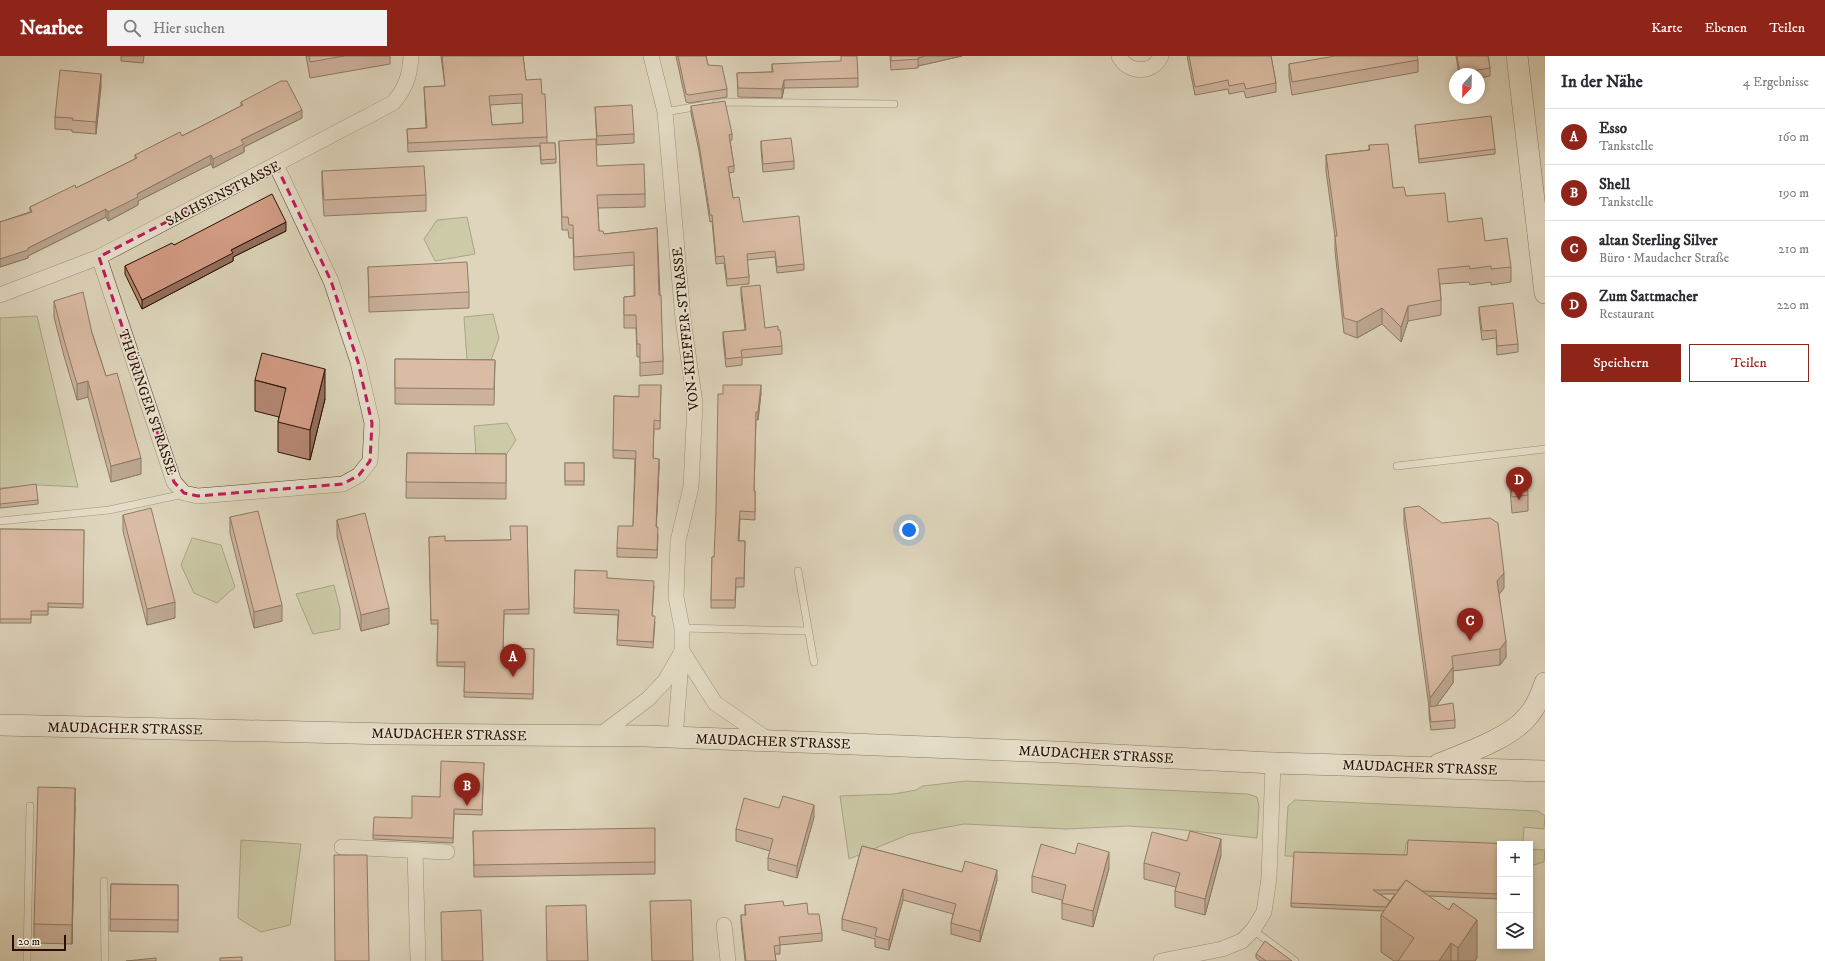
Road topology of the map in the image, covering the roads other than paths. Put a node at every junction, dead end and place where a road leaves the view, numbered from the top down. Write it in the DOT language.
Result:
graph roads {
  1 [pos="411,56"];
  2 [pos="651,56"];
  3 [pos="1119,56"];
  4 [pos="1161,56"];
  5 [pos="1517,56"];
  6 [pos="894,104"];
  7 [pos="665,112"];
  8 [pos="276,165"];
  9 [pos="99,257"];
  10 [pos="1545,293"];
  11 [pos="0,295"];
  12 [pos="1545,449"];
  13 [pos="1397,466"];
  14 [pos="184,494"];
  15 [pos="0,521"];
  16 [pos="798,571"];
  17 [pos="682,628"];
  18 [pos="808,631"];
  19 [pos="682,651"];
  20 [pos="814,662"];
  21 [pos="1545,683"];
  22 [pos="0,725"];
  23 [pos="600,735"];
  24 [pos="675,738"];
  25 [pos="772,742"];
  26 [pos="1272,763"];
  27 [pos="1432,767"];
  28 [pos="1545,771"];
  29 [pos="30,806"];
  30 [pos="342,847"];
  31 [pos="415,851"];
  32 [pos="447,852"];
  33 [pos="104,881"];
  34 [pos="724,924"];
  35 [pos="1253,930"];
  36 [pos="27,961"];
  37 [pos="105,961"];
  38 [pos="418,961"];
  39 [pos="728,961"];
  40 [pos="1161,961"];
  41 [pos="1295,961"];
  1 -- 8 [label="street, SACHSENSTRASSE"];
  2 -- 7 [label="street, VON-KIEFFER-STRASSE"];
  3 -- 4 [label="street"];
  5 -- 10 [label="street"];
  6 -- 7 [label="lane"];
  7 -- 17 [label="street, VON-KIEFFER-STRASSE"];
  8 -- 9 [label="street, SACHSENSTRASSE"];
  8 -- 14 [label="street"];
  9 -- 11 [label="street, SACHSENSTRASSE"];
  9 -- 14 [label="street, THÜRINGER STRASSE"];
  12 -- 13 [label="lane"];
  14 -- 15 [label="lane"];
  16 -- 18 [label="lane"];
  17 -- 18 [label="lane"];
  17 -- 19 [label="street, VON-KIEFFER-STRASSE"];
  18 -- 20 [label="lane"];
  19 -- 23 [label="street, VON-KIEFFER-STRASSE"];
  19 -- 24 [label="street, VON-KIEFFER-STRASSE"];
  19 -- 25 [label="street"];
  21 -- 27 [label="street"];
  22 -- 23 [label="street, MAUDACHER STRASSE"];
  23 -- 24 [label="street, MAUDACHER STRASSE"];
  24 -- 25 [label="street, MAUDACHER STRASSE"];
  25 -- 26 [label="street, MAUDACHER STRASSE"];
  26 -- 27 [label="street, MAUDACHER STRASSE"];
  26 -- 35 [label="street"];
  27 -- 28 [label="street, MAUDACHER STRASSE"];
  29 -- 36 [label="lane"];
  30 -- 31 [label="street"];
  31 -- 32 [label="street"];
  31 -- 38 [label="street"];
  33 -- 37 [label="lane"];
  34 -- 39 [label="street"];
  35 -- 40 [label="street"];
  35 -- 41 [label="lane"];
}
